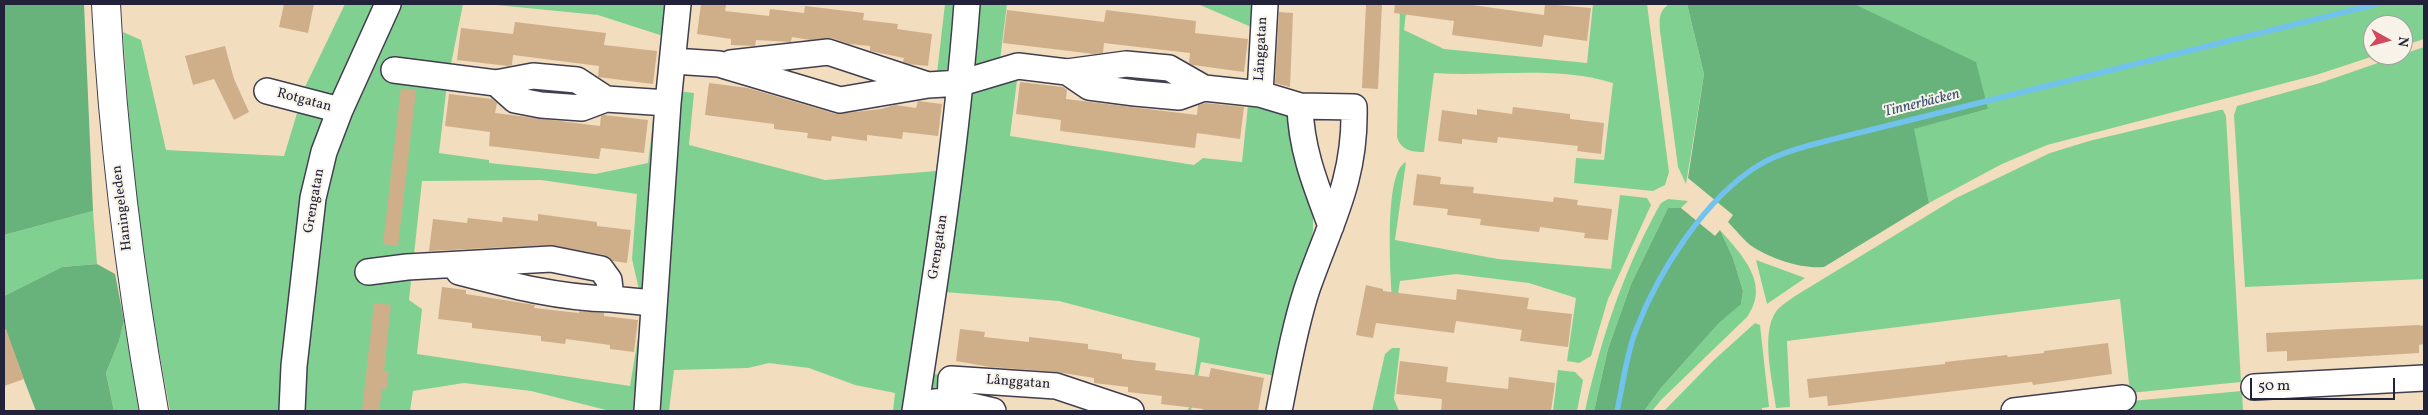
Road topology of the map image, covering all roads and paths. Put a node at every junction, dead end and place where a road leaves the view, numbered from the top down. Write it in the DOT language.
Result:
graph roads {
  1 [pos="106,4"];
  2 [pos="388,4"];
  3 [pos="678,4"];
  4 [pos="967,4"];
  5 [pos="1265,4"];
  6 [pos="673,61"];
  7 [pos="719,64"];
  8 [pos="394,70"];
  9 [pos="886,82"];
  10 [pos="961,83"];
  11 [pos="267,91"];
  12 [pos="1260,94"];
  13 [pos="668,103"];
  14 [pos="1300,106"];
  15 [pos="340,110"];
  16 [pos="1331,226"];
  17 [pos="440,267"];
  18 [pos="368,272"];
  19 [pos="611,299"];
  20 [pos="653,303"];
  21 [pos="2424,378"];
  22 [pos="2254,387"];
  23 [pos="2124,398"];
  24 [pos="950,400"];
  25 [pos="916,407"];
  26 [pos="154,411"];
  27 [pos="292,411"];
  28 [pos="647,411"];
  29 [pos="993,411"];
  30 [pos="1131,411"];
  31 [pos="1278,411"];
  32 [pos="2014,411"];
  1 -- 26 [label="main road, Haningeleden"];
  2 -- 15 [label="street, Grengatan"];
  3 -- 6 [label="street"];
  4 -- 10 [label="street, Grengatan"];
  5 -- 12 [label="street, Långgatan"];
  6 -- 7 [label="street"];
  6 -- 13 [label="street"];
  7 -- 9 [label="street"];
  7 -- 9 [label="street"];
  8 -- 13 [label="street"];
  9 -- 10 [label="street"];
  10 -- 12 [label="street, Långgatan"];
  10 -- 25 [label="street, Grengatan"];
  11 -- 15 [label="street, Rotgatan"];
  12 -- 14 [label="street, Långgatan"];
  13 -- 20 [label="street"];
  14 -- 16 [label="street"];
  14 -- 16 [label="street, Långgatan"];
  15 -- 27 [label="street, Grengatan"];
  16 -- 31 [label="street, Långgatan"];
  17 -- 18 [label="street"];
  17 -- 19 [label="street"];
  17 -- 19 [label="street"];
  19 -- 20 [label="street"];
  20 -- 28 [label="street"];
  21 -- 22 [label="street"];
  23 -- 32 [label="street"];
  24 -- 25 [label="street, Långgatan"];
  24 -- 29 [label="street, Långgatan"];
  24 -- 30 [label="street, Långgatan"];
}
